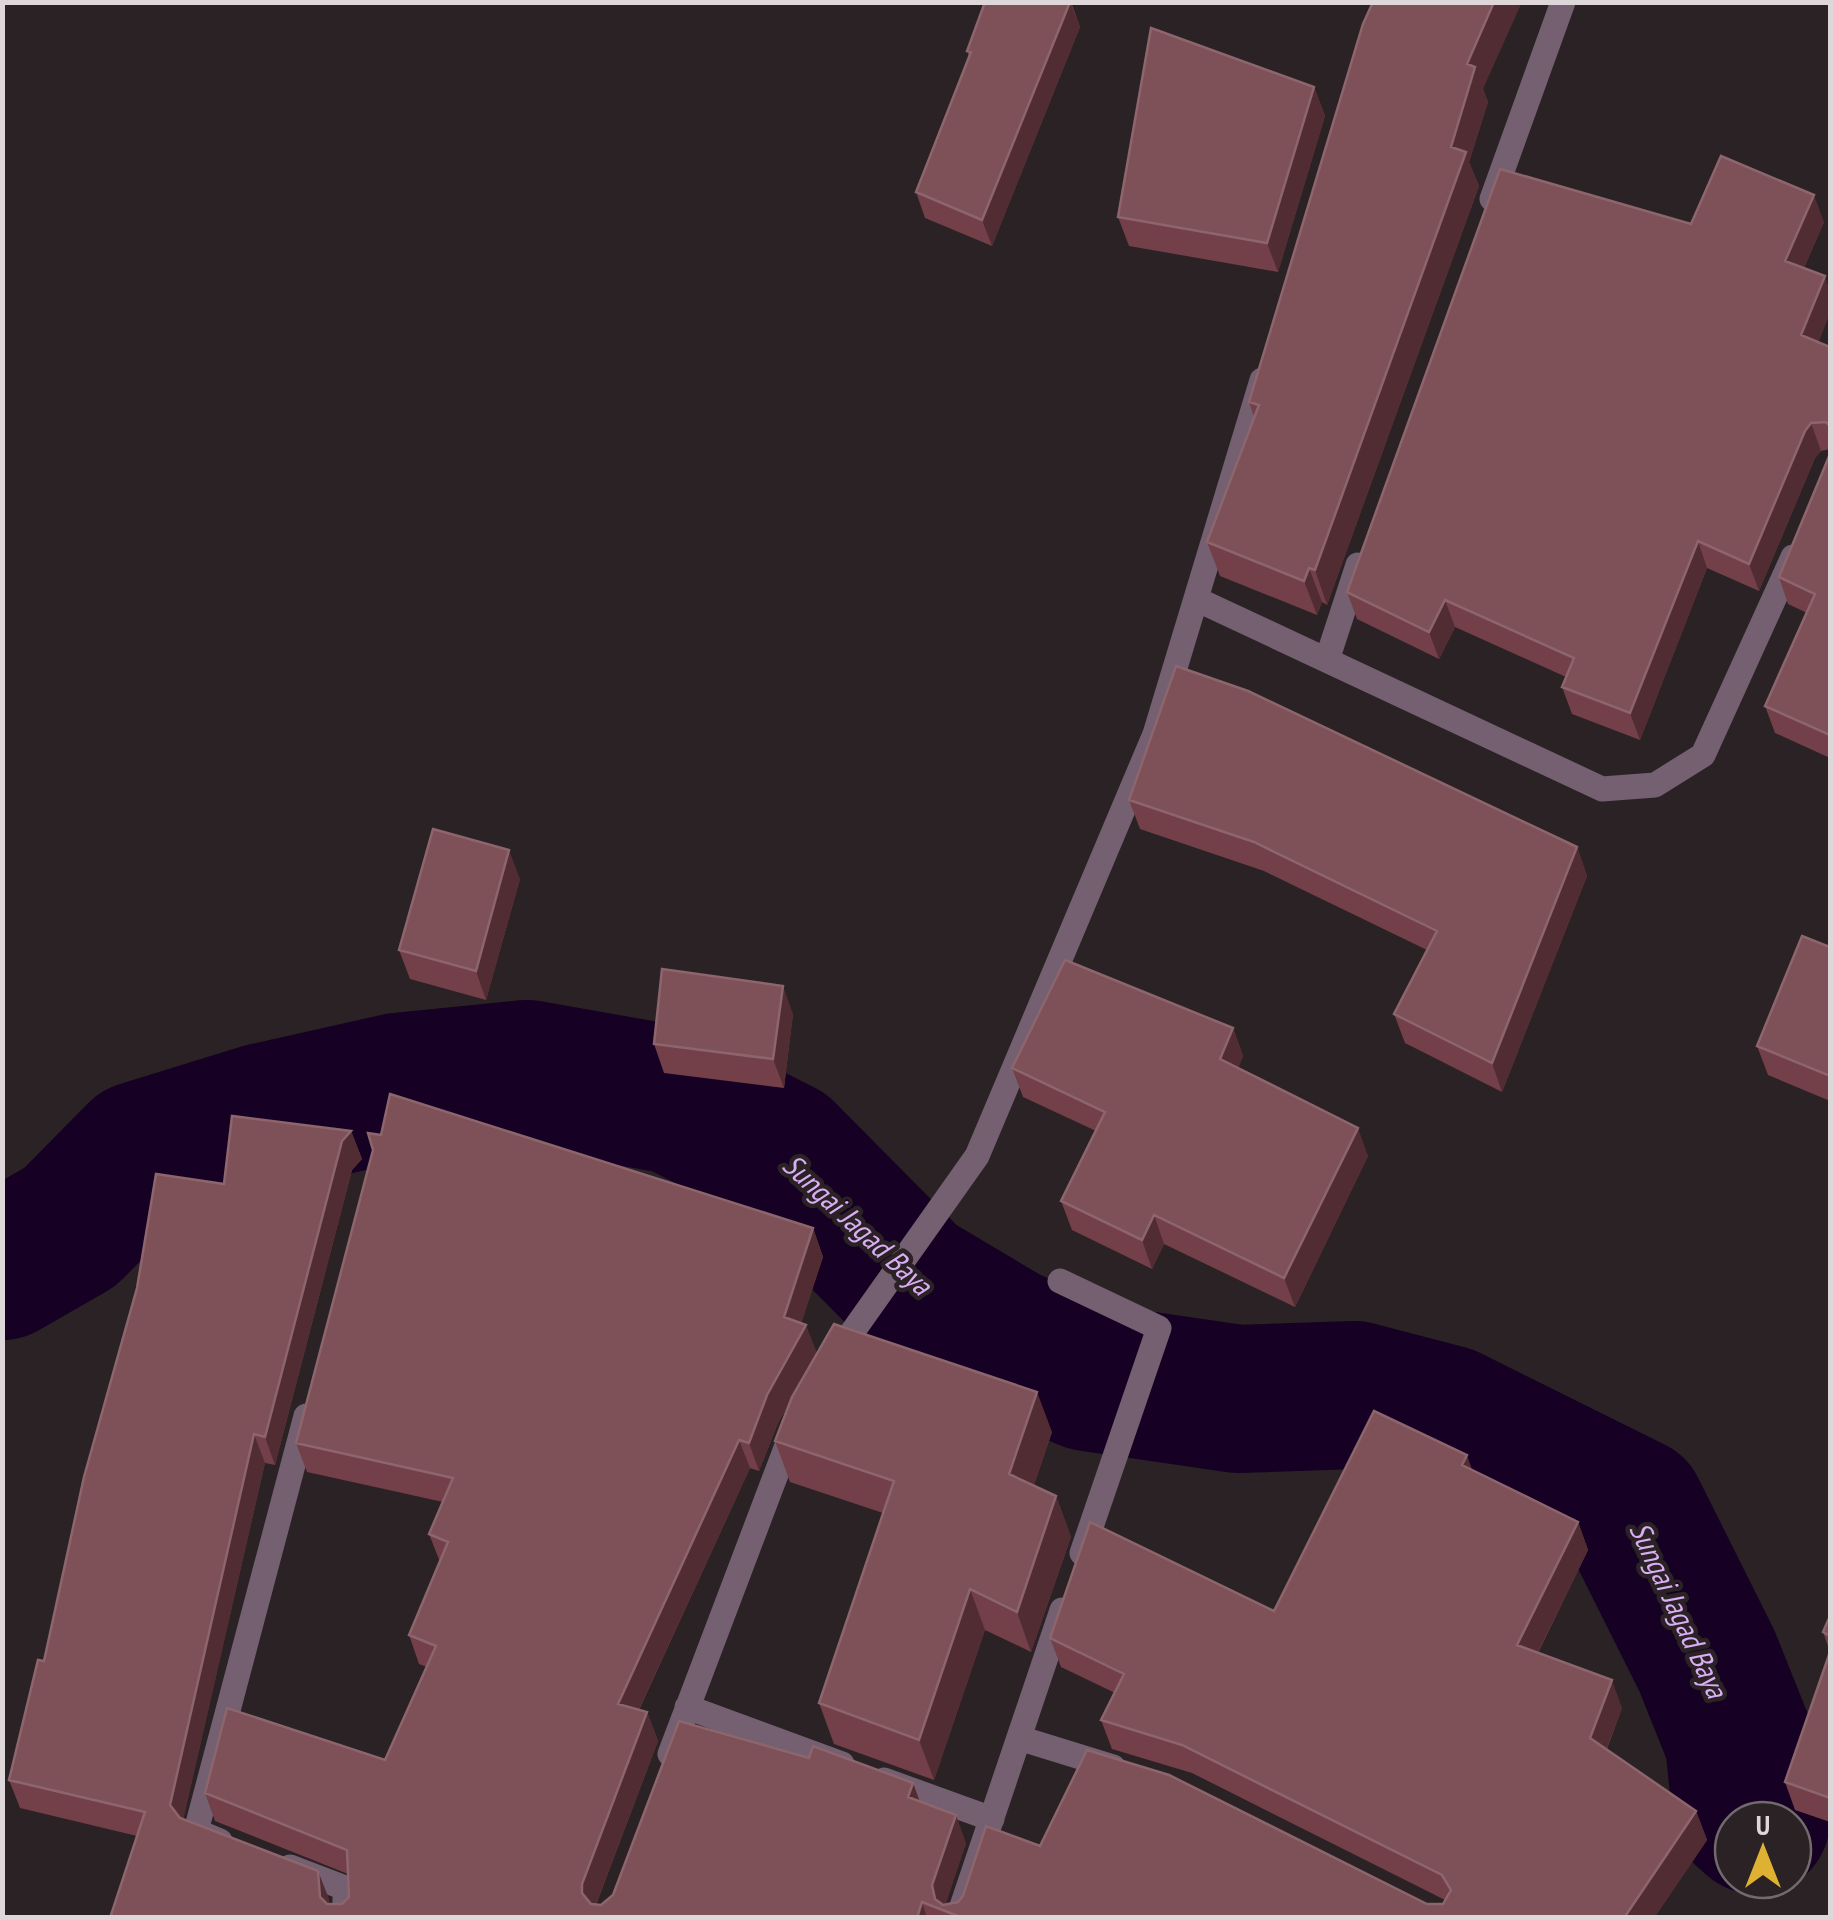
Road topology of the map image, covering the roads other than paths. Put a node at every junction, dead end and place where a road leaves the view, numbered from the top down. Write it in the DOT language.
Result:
graph roads {
  1 [pos="1562,2"];
  2 [pos="1481,230"];
  3 [pos="1269,357"];
  4 [pos="1803,532"];
  5 [pos="1364,547"];
  6 [pos="1196,599"];
  7 [pos="1328,660"];
  8 [pos="1060,1281"];
  9 [pos="312,1394"];
  10 [pos="687,1707"];
  11 [pos="1019,1738"];
  12 [pos="1130,1772"];
  13 [pos="661,1777"];
  14 [pos="992,1819"];
  15 [pos="345,1918"];
  16 [pos="958,1918"];
  1 -- 2 [label="street"];
  3 -- 6 [label="street"];
  4 -- 7 [label="street"];
  5 -- 7 [label="street"];
  6 -- 7 [label="street"];
  6 -- 10 [label="street"];
  8 -- 11 [label="street"];
  9 -- 15 [label="street"];
  10 -- 13 [label="street"];
  10 -- 14 [label="street"];
  11 -- 12 [label="street"];
  11 -- 14 [label="street"];
  14 -- 16 [label="street"];
}
